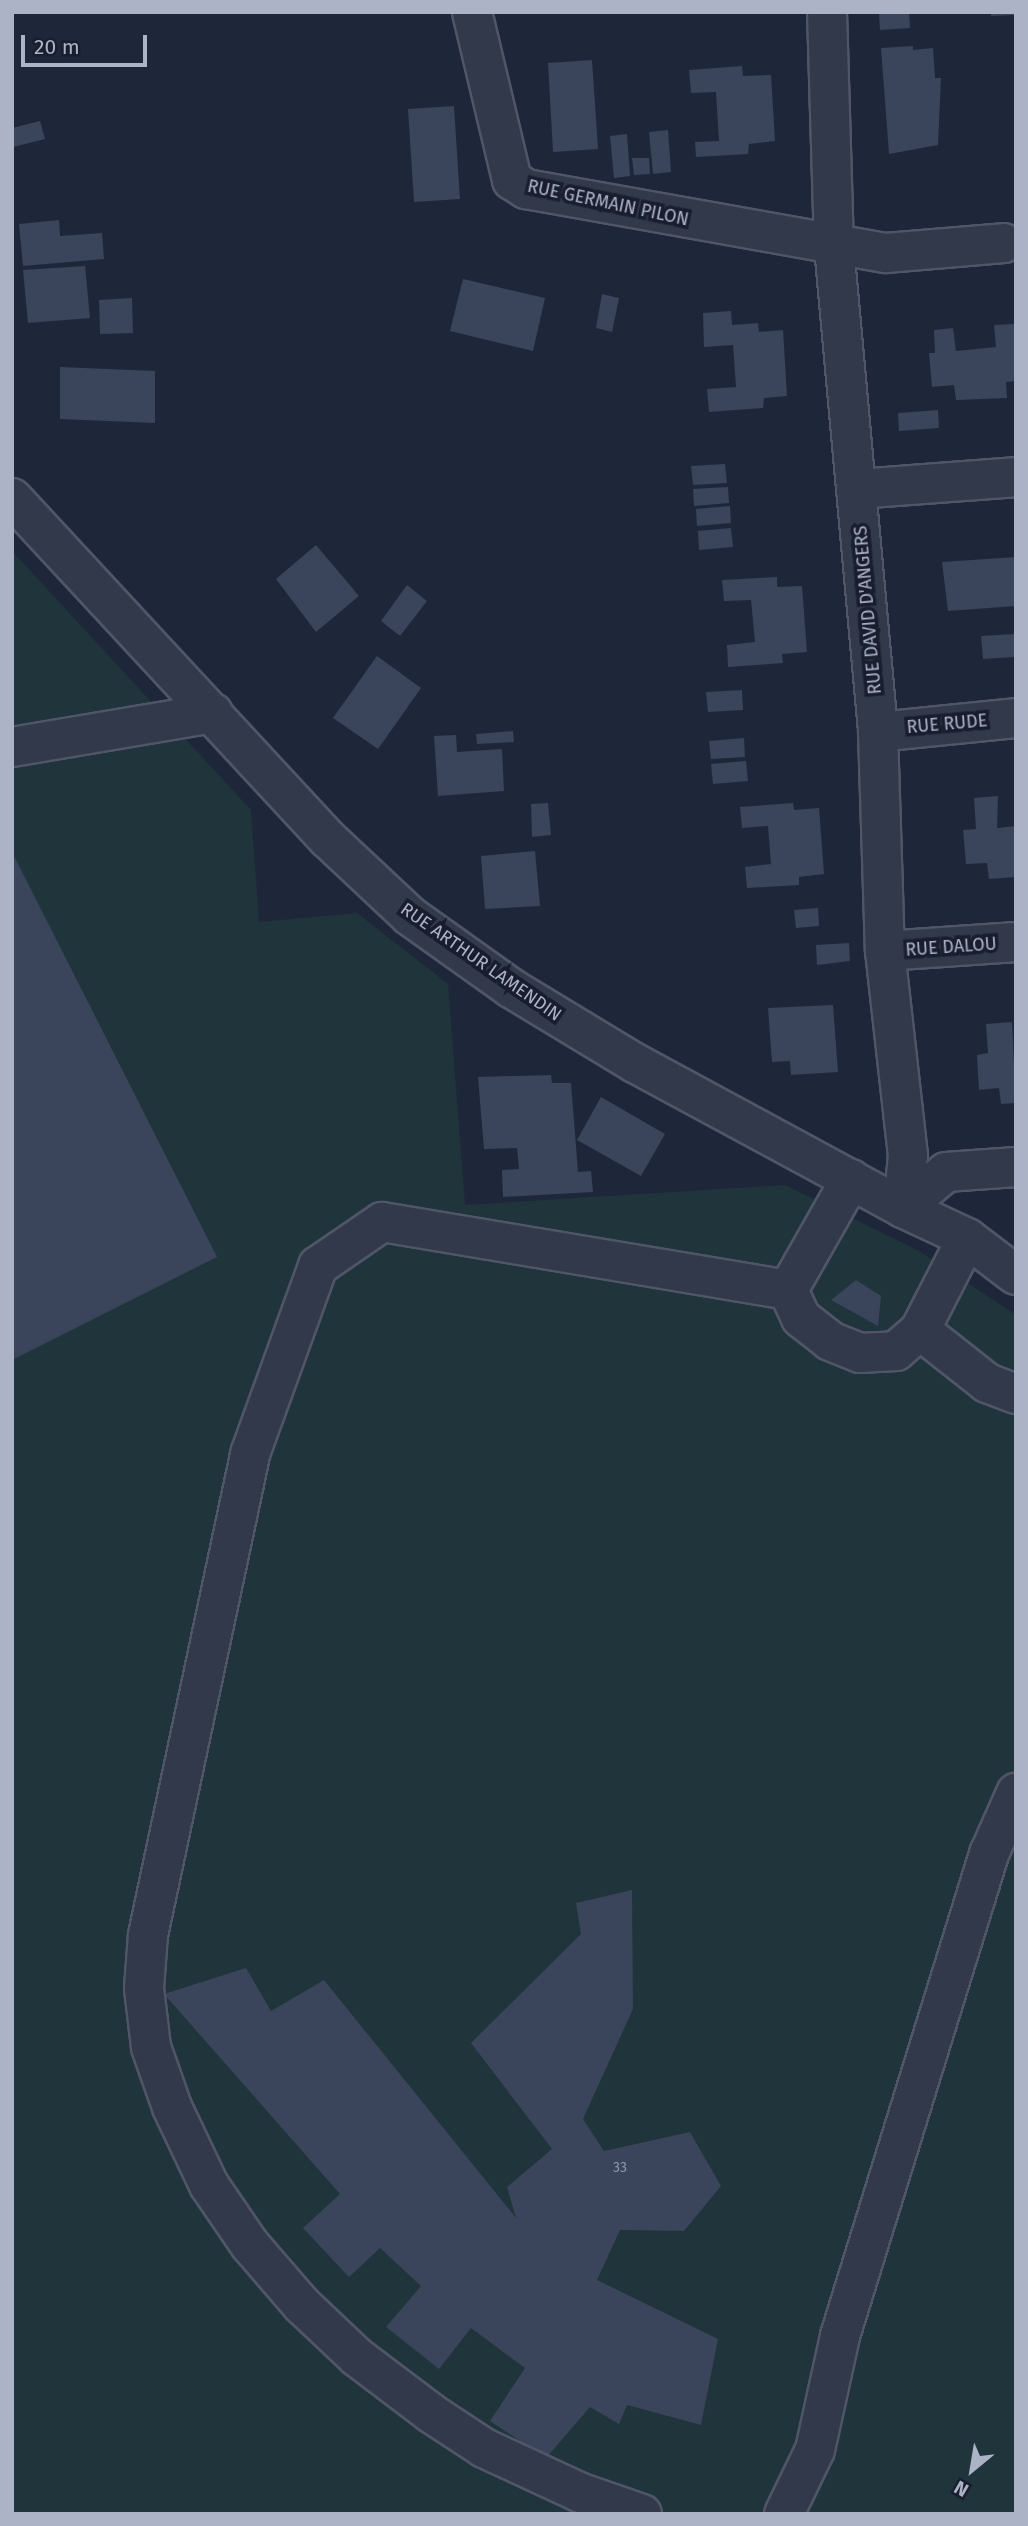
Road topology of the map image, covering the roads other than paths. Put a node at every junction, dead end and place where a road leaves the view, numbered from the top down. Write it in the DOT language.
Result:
graph roads {
  1 [pos="472,12"];
  2 [pos="827,12"];
  3 [pos="1004,243"];
  4 [pos="834,247"];
  5 [pos="1016,477"];
  6 [pos="858,489"];
  7 [pos="12,498"];
  8 [pos="213,713"];
  9 [pos="1016,718"];
  10 [pos="878,732"];
  11 [pos="12,747"];
  12 [pos="1016,942"];
  13 [pos="886,951"];
  14 [pos="1016,1167"];
  15 [pos="851,1180"];
  16 [pos="903,1208"];
  17 [pos="967,1238"];
  18 [pos="1016,1275"];
  19 [pos="788,1290"];
  20 [pos="920,1330"];
  21 [pos="1016,1394"];
  22 [pos="1016,1793"];
  23 [pos="642,2514"];
  24 [pos="784,2514"];
  1 -- 4 [label="street, RUE GERMAIN PILON"];
  2 -- 4 [label="street, RUE DAVID D'ANGERS"];
  3 -- 4 [label="street, RUE GERMAIN PILON"];
  4 -- 6 [label="street, RUE DAVID D'ANGERS"];
  5 -- 6 [label="street"];
  6 -- 10 [label="street, RUE DAVID D'ANGERS"];
  7 -- 8 [label="street, RUE ARTHUR LAMENDIN"];
  8 -- 11 [label="street"];
  8 -- 15 [label="street, RUE ARTHUR LAMENDIN"];
  9 -- 10 [label="street, RUE RUDE"];
  10 -- 13 [label="street, RUE DAVID D'ANGERS"];
  12 -- 13 [label="street, RUE DALOU"];
  13 -- 16 [label="street, RUE DAVID D'ANGERS"];
  14 -- 16 [label="street"];
  15 -- 16 [label="street, RUE ARTHUR LAMENDIN"];
  15 -- 19 [label="street"];
  16 -- 17 [label="street, RUE ARTHUR LAMENDIN"];
  17 -- 18 [label="street, RUE ARTHUR LAMENDIN"];
  17 -- 20 [label="street"];
  19 -- 20 [label="street"];
  19 -- 23 [label="street"];
  20 -- 21 [label="street"];
  22 -- 24 [label="street"];
}
